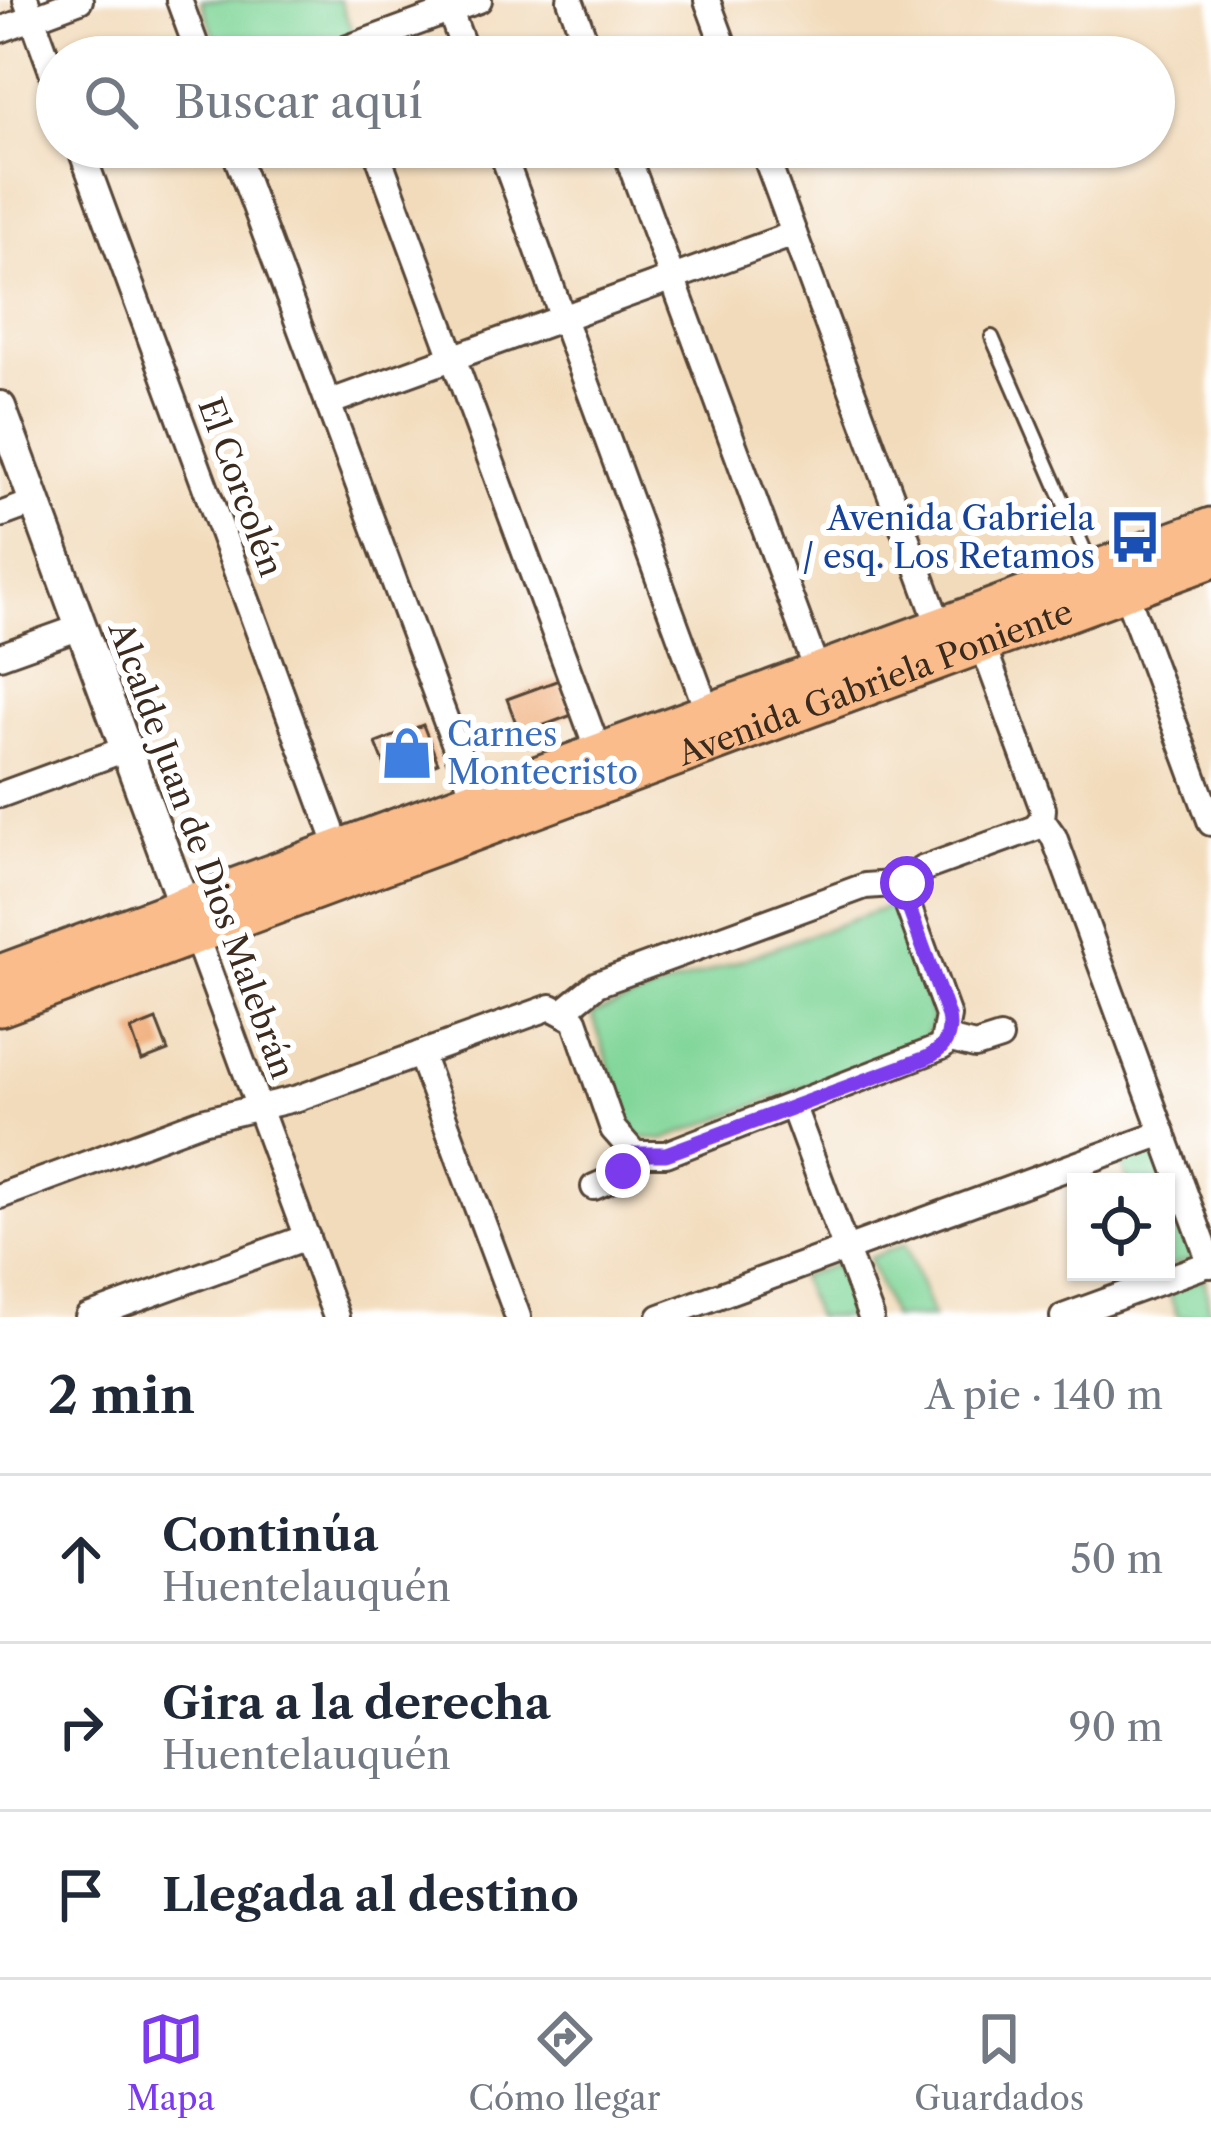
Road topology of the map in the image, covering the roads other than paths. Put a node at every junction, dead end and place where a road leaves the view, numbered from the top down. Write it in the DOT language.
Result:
graph roads {
  1 [pos="80,0"];
  2 [pos="179,0"];
  3 [pos="478,0"];
  4 [pos="570,0"];
  5 [pos="707,0"];
  6 [pos="29,9"];
  7 [pos="450,10"];
  8 [pos="0,30"];
  9 [pos="192,36"];
  10 [pos="384,36"];
  11 [pos="459,36"];
  12 [pos="583,36"];
  13 [pos="720,36"];
  14 [pos="88,168"];
  15 [pos="241,168"];
  16 [pos="383,168"];
  17 [pos="508,168"];
  18 [pos="632,168"];
  19 [pos="770,168"];
  20 [pos="794,234"];
  21 [pos="672,278"];
  22 [pos="562,317"];
  23 [pos="992,337"];
  24 [pos="453,357"];
  25 [pos="328,403"];
  26 [pos="0,407"];
  27 [pos="35,502"];
  28 [pos="0,515"];
  29 [pos="1211,528"];
  30 [pos="1211,558"];
  31 [pos="1109,581"];
  32 [pos="81,627"];
  33 [pos="940,628"];
  34 [pos="982,643"];
  35 [pos="0,656"];
  36 [pos="818,673"];
  37 [pos="708,713"];
  38 [pos="126,748"];
  39 [pos="599,753"];
  40 [pos="0,795"];
  41 [pos="475,800"];
  42 [pos="1042,820"];
  43 [pos="1211,823"];
  44 [pos="339,850"];
  45 [pos="907,883"];
  46 [pos="189,921"];
  47 [pos="0,975"];
  48 [pos="0,1006"];
  49 [pos="565,1010"];
  50 [pos="1000,1038"];
  51 [pos="947,1039"];
  52 [pos="420,1054"];
  53 [pos="259,1107"];
  54 [pos="793,1107"];
  55 [pos="1162,1133"];
  56 [pos="635,1154"];
  57 [pos="594,1187"];
  58 [pos="0,1196"];
  59 [pos="307,1237"];
  60 [pos="846,1249"];
  61 [pos="1211,1264"];
  62 [pos="128,1310"];
  63 [pos="88,1317"];
  64 [pos="336,1317"];
  65 [pos="518,1317"];
  66 [pos="660,1317"];
  67 [pos="871,1317"];
  68 [pos="1064,1317"];
  1 -- 6 [label="street"];
  2 -- 9 [label="street"];
  3 -- 7 [label="street"];
  4 -- 12 [label="street"];
  5 -- 13 [label="street"];
  6 -- 8 [label="street"];
  7 -- 10 [label="street"];
  7 -- 11 [label="street"];
  14 -- 44 [label="street, El Corcolén"];
  15 -- 25 [label="street"];
  16 -- 24 [label="street"];
  17 -- 22 [label="street"];
  18 -- 21 [label="street"];
  19 -- 20 [label="street"];
  20 -- 21 [label="street"];
  20 -- 33 [label="street"];
  21 -- 22 [label="street"];
  21 -- 36 [label="street"];
  22 -- 24 [label="street"];
  22 -- 37 [label="street"];
  23 -- 31 [label="lane"];
  24 -- 25 [label="street"];
  24 -- 39 [label="street"];
  25 -- 41 [label="street"];
  26 -- 27 [label="street, Alcalde Juan de Dios Malebrán"];
  27 -- 28 [label="street"];
  27 -- 32 [label="street, Alcalde Juan de Dios Malebrán"];
  29 -- 31 [label="main road, Avenida Gabriela Poniente"];
  30 -- 31 [label="main road, Avenida Gabriela Poniente"];
  31 -- 33 [label="main road, Avenida Gabriela Poniente"];
  31 -- 34 [label="main road, Avenida Gabriela Poniente"];
  31 -- 43 [label="street"];
  32 -- 35 [label="street"];
  32 -- 38 [label="street, Alcalde Juan de Dios Malebrán"];
  33 -- 36 [label="main road, Avenida Gabriela Poniente"];
  34 -- 42 [label="street"];
  34 -- 46 [label="main road, Avenida Gabriela Poniente"];
  36 -- 37 [label="main road, Avenida Gabriela Poniente"];
  37 -- 39 [label="main road, Avenida Gabriela Poniente"];
  38 -- 40 [label="street"];
  38 -- 46 [label="street, Alcalde Juan de Dios Malebrán"];
  39 -- 41 [label="main road, Avenida Gabriela Poniente"];
  41 -- 44 [label="main road, Avenida Gabriela Poniente"];
  42 -- 45 [label="street"];
  42 -- 55 [label="street"];
  44 -- 46 [label="main road, Avenida Gabriela Poniente"];
  45 -- 49 [label="street"];
  45 -- 51 [label="street"];
  46 -- 47 [label="main road, Avenida Gabriela Poniente"];
  46 -- 48 [label="main road, Avenida Gabriela Poniente"];
  46 -- 53 [label="street, Alcalde Juan de Dios Malebrán"];
  49 -- 52 [label="street"];
  49 -- 56 [label="street"];
  50 -- 51 [label="street"];
  51 -- 54 [label="street"];
  52 -- 53 [label="street"];
  52 -- 65 [label="street"];
  53 -- 58 [label="street"];
  53 -- 59 [label="street, Alcalde Juan de Dios Malebrán"];
  54 -- 56 [label="street"];
  54 -- 60 [label="street"];
  55 -- 60 [label="street"];
  55 -- 61 [label="street"];
  56 -- 57 [label="street"];
  59 -- 62 [label="street"];
  59 -- 64 [label="street, Alcalde Juan de Dios Malebrán"];
  60 -- 66 [label="street"];
  60 -- 67 [label="street"];
  61 -- 68 [label="street"];
  62 -- 63 [label="street"];
}
